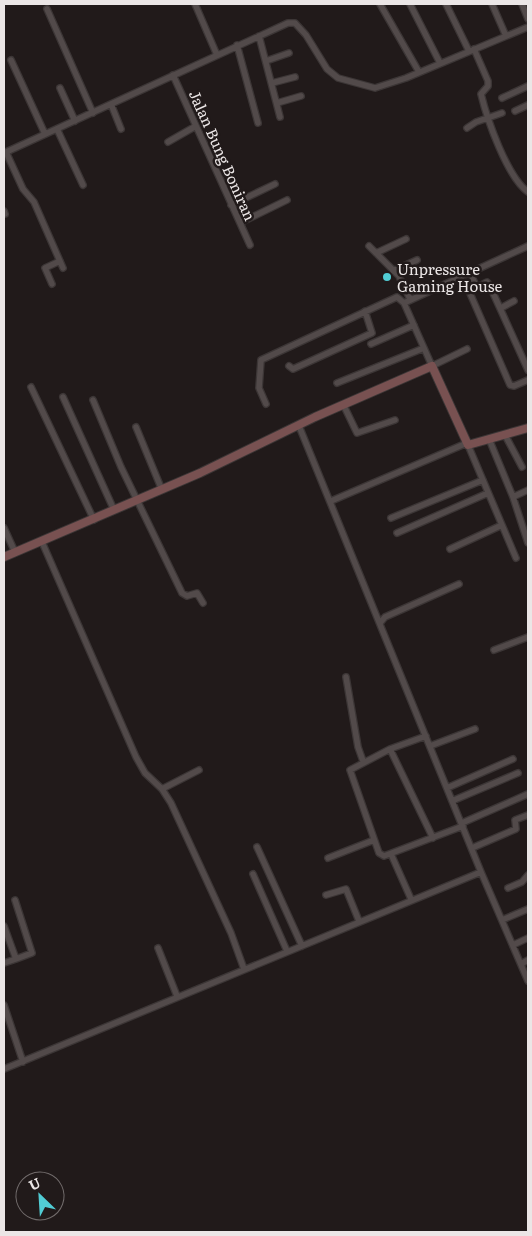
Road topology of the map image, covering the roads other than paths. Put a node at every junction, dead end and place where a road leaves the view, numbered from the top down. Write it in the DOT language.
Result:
graph roads {
  1 [pos="195,4"];
  2 [pos="380,4"];
  3 [pos="410,4"];
  4 [pos="446,4"];
  5 [pos="492,4"];
  6 [pos="522,4"];
  7 [pos="47,9"];
  8 [pos="528,19"];
  9 [pos="528,27"];
  10 [pos="259,36"];
  11 [pos="506,36"];
  12 [pos="237,45"];
  13 [pos="472,50"];
  14 [pos="289,53"];
  15 [pos="217,55"];
  16 [pos="11,60"];
  17 [pos="266,61"];
  18 [pos="440,64"];
  19 [pos="419,72"];
  20 [pos="173,75"];
  21 [pos="295,77"];
  22 [pos="272,84"];
  23 [pos="528,86"];
  24 [pos="60,88"];
  25 [pos="300,96"];
  26 [pos="502,98"];
  27 [pos="276,103"];
  28 [pos="111,104"];
  29 [pos="528,105"];
  30 [pos="515,111"];
  31 [pos="93,113"];
  32 [pos="502,113"];
  33 [pos="280,117"];
  34 [pos="488,118"];
  35 [pos="75,121"];
  36 [pos="258,123"];
  37 [pos="196,126"];
  38 [pos="466,128"];
  39 [pos="57,129"];
  40 [pos="122,129"];
  41 [pos="45,134"];
  42 [pos="168,142"];
  43 [pos="5,152"];
  44 [pos="275,184"];
  45 [pos="83,185"];
  46 [pos="528,192"];
  47 [pos="287,200"];
  48 [pos="231,205"];
  49 [pos="240,223"];
  50 [pos="406,239"];
  51 [pos="250,245"];
  52 [pos="369,246"];
  53 [pos="528,246"];
  54 [pos="376,253"];
  55 [pos="417,260"];
  56 [pos="60,261"];
  57 [pos="63,268"];
  58 [pos="393,271"];
  59 [pos="470,272"];
  60 [pos="52,284"];
  61 [pos="476,286"];
  62 [pos="407,301"];
  63 [pos="514,301"];
  64 [pos="501,308"];
  65 [pos="365,312"];
  66 [pos="414,325"];
  67 [pos="371,344"];
  68 [pos="424,348"];
  69 [pos="467,349"];
  70 [pos="289,366"];
  71 [pos="432,366"];
  72 [pos="528,370"];
  73 [pos="528,380"];
  74 [pos="338,383"];
  75 [pos="31,387"];
  76 [pos="63,397"];
  77 [pos="93,400"];
  78 [pos="266,404"];
  79 [pos="344,406"];
  80 [pos="396,420"];
  81 [pos="299,426"];
  82 [pos="136,427"];
  83 [pos="528,428"];
  84 [pos="505,435"];
  85 [pos="489,439"];
  86 [pos="468,444"];
  87 [pos="522,468"];
  88 [pos="483,480"];
  89 [pos="162,490"];
  90 [pos="528,490"];
  91 [pos="488,493"];
  92 [pos="513,497"];
  93 [pos="138,500"];
  94 [pos="331,502"];
  95 [pos="114,510"];
  96 [pos="391,518"];
  97 [pos="94,520"];
  98 [pos="502,525"];
  99 [pos="4,528"];
  100 [pos="397,533"];
  101 [pos="42,542"];
  102 [pos="528,543"];
  103 [pos="450,549"];
  104 [pos="15,552"];
  105 [pos="4,557"];
  106 [pos="516,558"];
  107 [pos="459,584"];
  108 [pos="202,603"];
  109 [pos="380,623"];
  110 [pos="528,637"];
  111 [pos="494,650"];
  112 [pos="346,677"];
  113 [pos="475,729"];
  114 [pos="426,736"];
  115 [pos="430,746"];
  116 [pos="390,749"];
  117 [pos="513,759"];
  118 [pos="363,762"];
  119 [pos="199,770"];
  120 [pos="518,773"];
  121 [pos="447,788"];
  122 [pos="162,789"];
  123 [pos="528,794"];
  124 [pos="452,800"];
  125 [pos="528,815"];
  126 [pos="462,824"];
  127 [pos="433,838"];
  128 [pos="374,840"];
  129 [pos="257,847"];
  130 [pos="472,848"];
  131 [pos="391,854"];
  132 [pos="328,858"];
  133 [pos="481,872"];
  134 [pos="253,874"];
  135 [pos="528,876"];
  136 [pos="508,888"];
  137 [pos="326,895"];
  138 [pos="411,899"];
  139 [pos="15,900"];
  140 [pos="528,909"];
  141 [pos="502,920"];
  142 [pos="359,921"];
  143 [pos="4,926"];
  144 [pos="528,938"];
  145 [pos="513,945"];
  146 [pos="302,946"];
  147 [pos="158,948"];
  148 [pos="287,952"];
  149 [pos="16,959"];
  150 [pos="528,960"];
  151 [pos="4,963"];
  152 [pos="521,964"];
  153 [pos="244,968"];
  154 [pos="528,981"];
  155 [pos="177,996"];
  156 [pos="4,1005"];
  157 [pos="23,1062"];
  158 [pos="4,1069"];
  1 -- 15 [label="street"];
  2 -- 19 [label="street"];
  3 -- 18 [label="street"];
  4 -- 13 [label="street"];
  5 -- 11 [label="street"];
  6 -- 8 [label="street"];
  7 -- 31 [label="street"];
  9 -- 11 [label="street"];
  10 -- 12 [label="street"];
  10 -- 17 [label="street"];
  10 -- 19 [label="street"];
  11 -- 13 [label="street"];
  12 -- 15 [label="street"];
  12 -- 36 [label="street"];
  13 -- 18 [label="street"];
  13 -- 34 [label="street"];
  14 -- 17 [label="street"];
  15 -- 20 [label="street"];
  16 -- 41 [label="street"];
  17 -- 22 [label="street"];
  18 -- 19 [label="street"];
  20 -- 28 [label="street"];
  20 -- 37 [label="street, Jalan Bung Boniran"];
  21 -- 22 [label="street"];
  22 -- 27 [label="street"];
  23 -- 26 [label="street"];
  24 -- 35 [label="street"];
  25 -- 27 [label="street"];
  27 -- 33 [label="street"];
  28 -- 31 [label="street"];
  28 -- 40 [label="street"];
  29 -- 30 [label="street"];
  31 -- 35 [label="street"];
  32 -- 34 [label="street"];
  34 -- 38 [label="street"];
  34 -- 46 [label="street"];
  35 -- 39 [label="street"];
  37 -- 42 [label="street"];
  37 -- 48 [label="street, Jalan Bung Boniran"];
  39 -- 41 [label="street"];
  39 -- 45 [label="street"];
  41 -- 43 [label="street"];
  43 -- 56 [label="street"];
  44 -- 48 [label="street"];
  47 -- 49 [label="street"];
  48 -- 49 [label="street, Jalan Bung Boniran"];
  49 -- 51 [label="street, Jalan Bung Boniran"];
  50 -- 54 [label="street"];
  52 -- 54 [label="street"];
  53 -- 59 [label="street"];
  54 -- 58 [label="street"];
  55 -- 58 [label="street"];
  56 -- 57 [label="street"];
  56 -- 60 [label="street"];
  58 -- 62 [label="street"];
  59 -- 61 [label="street"];
  59 -- 62 [label="street"];
  61 -- 64 [label="street"];
  61 -- 73 [label="street"];
  62 -- 65 [label="street"];
  62 -- 66 [label="street"];
  63 -- 64 [label="street"];
  64 -- 72 [label="street"];
  65 -- 70 [label="street"];
  65 -- 78 [label="street"];
  66 -- 67 [label="street"];
  66 -- 68 [label="street"];
  68 -- 71 [label="street"];
  68 -- 74 [label="street"];
  69 -- 71 [label="street"];
  71 -- 79 [label="street"];
  71 -- 86 [label="street"];
  75 -- 97 [label="street"];
  76 -- 95 [label="street"];
  77 -- 93 [label="street"];
  79 -- 80 [label="street"];
  79 -- 81 [label="street"];
  81 -- 89 [label="street"];
  81 -- 94 [label="street"];
  82 -- 89 [label="street"];
  83 -- 84 [label="street"];
  84 -- 85 [label="street"];
  84 -- 87 [label="street"];
  85 -- 86 [label="street"];
  85 -- 92 [label="street"];
  86 -- 88 [label="street"];
  86 -- 94 [label="street"];
  88 -- 91 [label="street"];
  88 -- 96 [label="street"];
  89 -- 93 [label="street"];
  90 -- 92 [label="street"];
  91 -- 98 [label="street"];
  91 -- 100 [label="street"];
  92 -- 102 [label="street"];
  93 -- 95 [label="street"];
  93 -- 108 [label="street"];
  94 -- 109 [label="street"];
  95 -- 97 [label="street"];
  97 -- 101 [label="street"];
  98 -- 103 [label="street"];
  98 -- 106 [label="street"];
  99 -- 104 [label="street"];
  101 -- 104 [label="street"];
  101 -- 122 [label="street"];
  104 -- 105 [label="street"];
  107 -- 109 [label="street"];
  109 -- 114 [label="street"];
  110 -- 111 [label="street"];
  112 -- 118 [label="street"];
  113 -- 115 [label="street"];
  114 -- 115 [label="street"];
  114 -- 116 [label="street"];
  115 -- 121 [label="street"];
  116 -- 118 [label="street"];
  116 -- 127 [label="street"];
  117 -- 121 [label="street"];
  118 -- 128 [label="street"];
  119 -- 122 [label="street"];
  120 -- 124 [label="street"];
  121 -- 124 [label="street"];
  122 -- 153 [label="street"];
  123 -- 126 [label="street"];
  124 -- 126 [label="street"];
  125 -- 130 [label="street"];
  126 -- 127 [label="street"];
  126 -- 130 [label="street"];
  127 -- 131 [label="street"];
  128 -- 131 [label="street"];
  128 -- 132 [label="street"];
  129 -- 146 [label="street"];
  130 -- 133 [label="street"];
  131 -- 138 [label="street"];
  133 -- 138 [label="street"];
  133 -- 141 [label="street"];
  134 -- 148 [label="street"];
  135 -- 136 [label="street"];
  137 -- 142 [label="street"];
  138 -- 142 [label="street"];
  139 -- 149 [label="street"];
  140 -- 141 [label="street"];
  141 -- 145 [label="street"];
  142 -- 146 [label="street"];
  143 -- 149 [label="street"];
  144 -- 145 [label="street"];
  145 -- 152 [label="street"];
  146 -- 148 [label="street"];
  147 -- 155 [label="street"];
  148 -- 153 [label="street"];
  149 -- 151 [label="street"];
  150 -- 152 [label="street"];
  152 -- 154 [label="street"];
  153 -- 155 [label="street"];
  155 -- 157 [label="street"];
  156 -- 157 [label="street"];
  157 -- 158 [label="street"];
}
